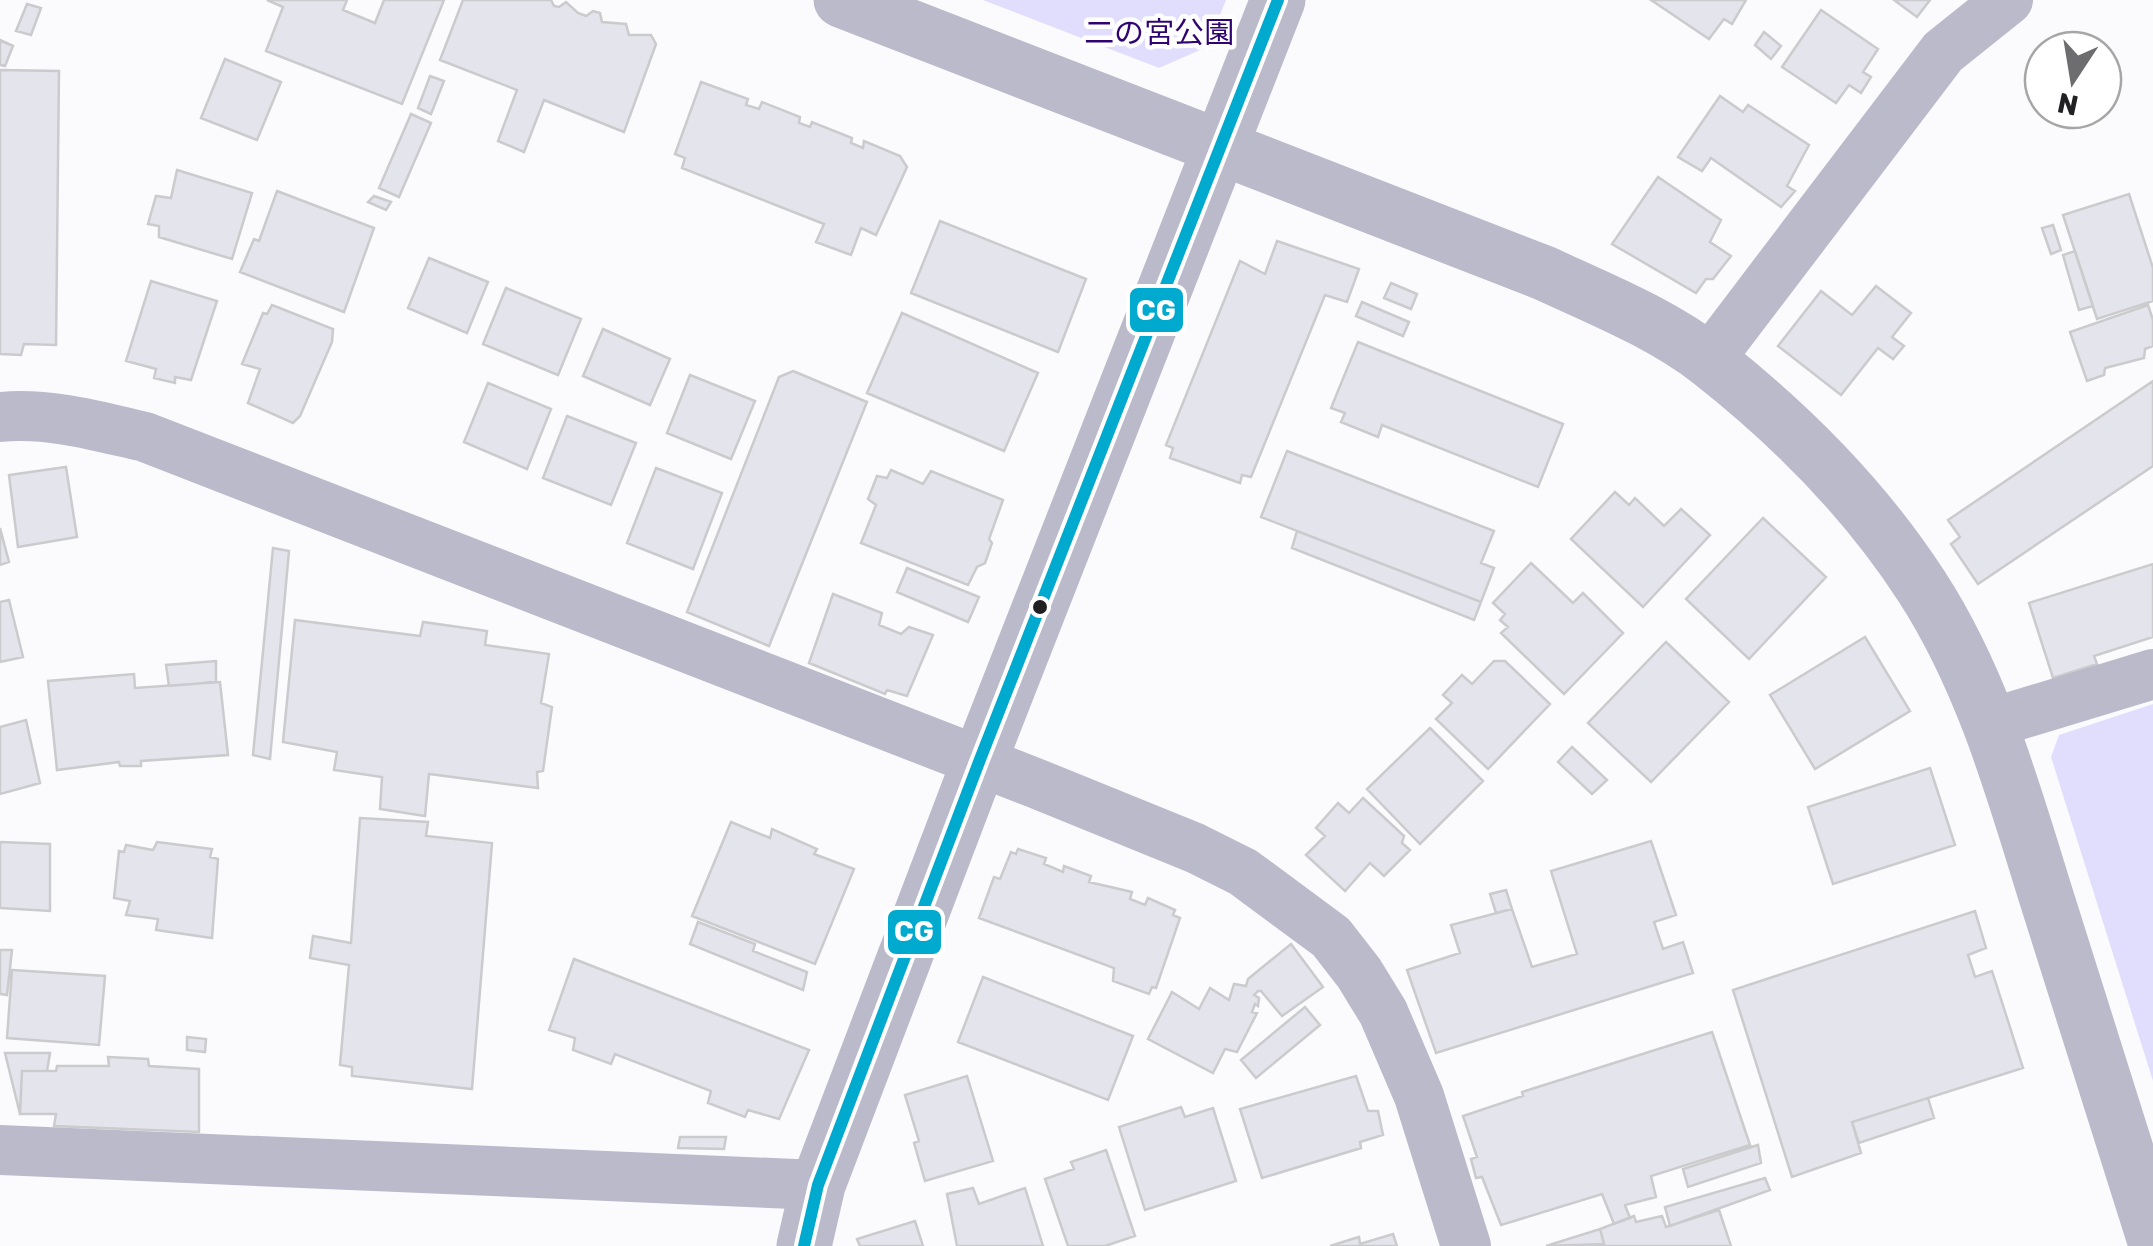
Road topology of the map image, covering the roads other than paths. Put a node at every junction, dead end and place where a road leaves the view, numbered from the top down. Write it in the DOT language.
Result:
graph roads {
  1 [pos="841,0"];
  2 [pos="1278,0"];
  3 [pos="2008,0"];
  4 [pos="1220,147"];
  5 [pos="1709,360"];
  6 [pos="0,417"];
  7 [pos="2153,674"];
  8 [pos="1992,723"];
  9 [pos="979,762"];
  10 [pos="0,1150"];
  11 [pos="818,1185"];
  12 [pos="2153,1235"];
  13 [pos="804,1246"];
  14 [pos="1466,1246"];
  1 -- 4 [label="street"];
  2 -- 4 [label="street"];
  3 -- 5 [label="street"];
  4 -- 5 [label="street"];
  4 -- 9 [label="street"];
  5 -- 8 [label="street"];
  6 -- 9 [label="street"];
  7 -- 8 [label="street"];
  8 -- 12 [label="street"];
  9 -- 11 [label="street"];
  9 -- 14 [label="street"];
  10 -- 11 [label="street"];
  11 -- 13 [label="street"];
}
